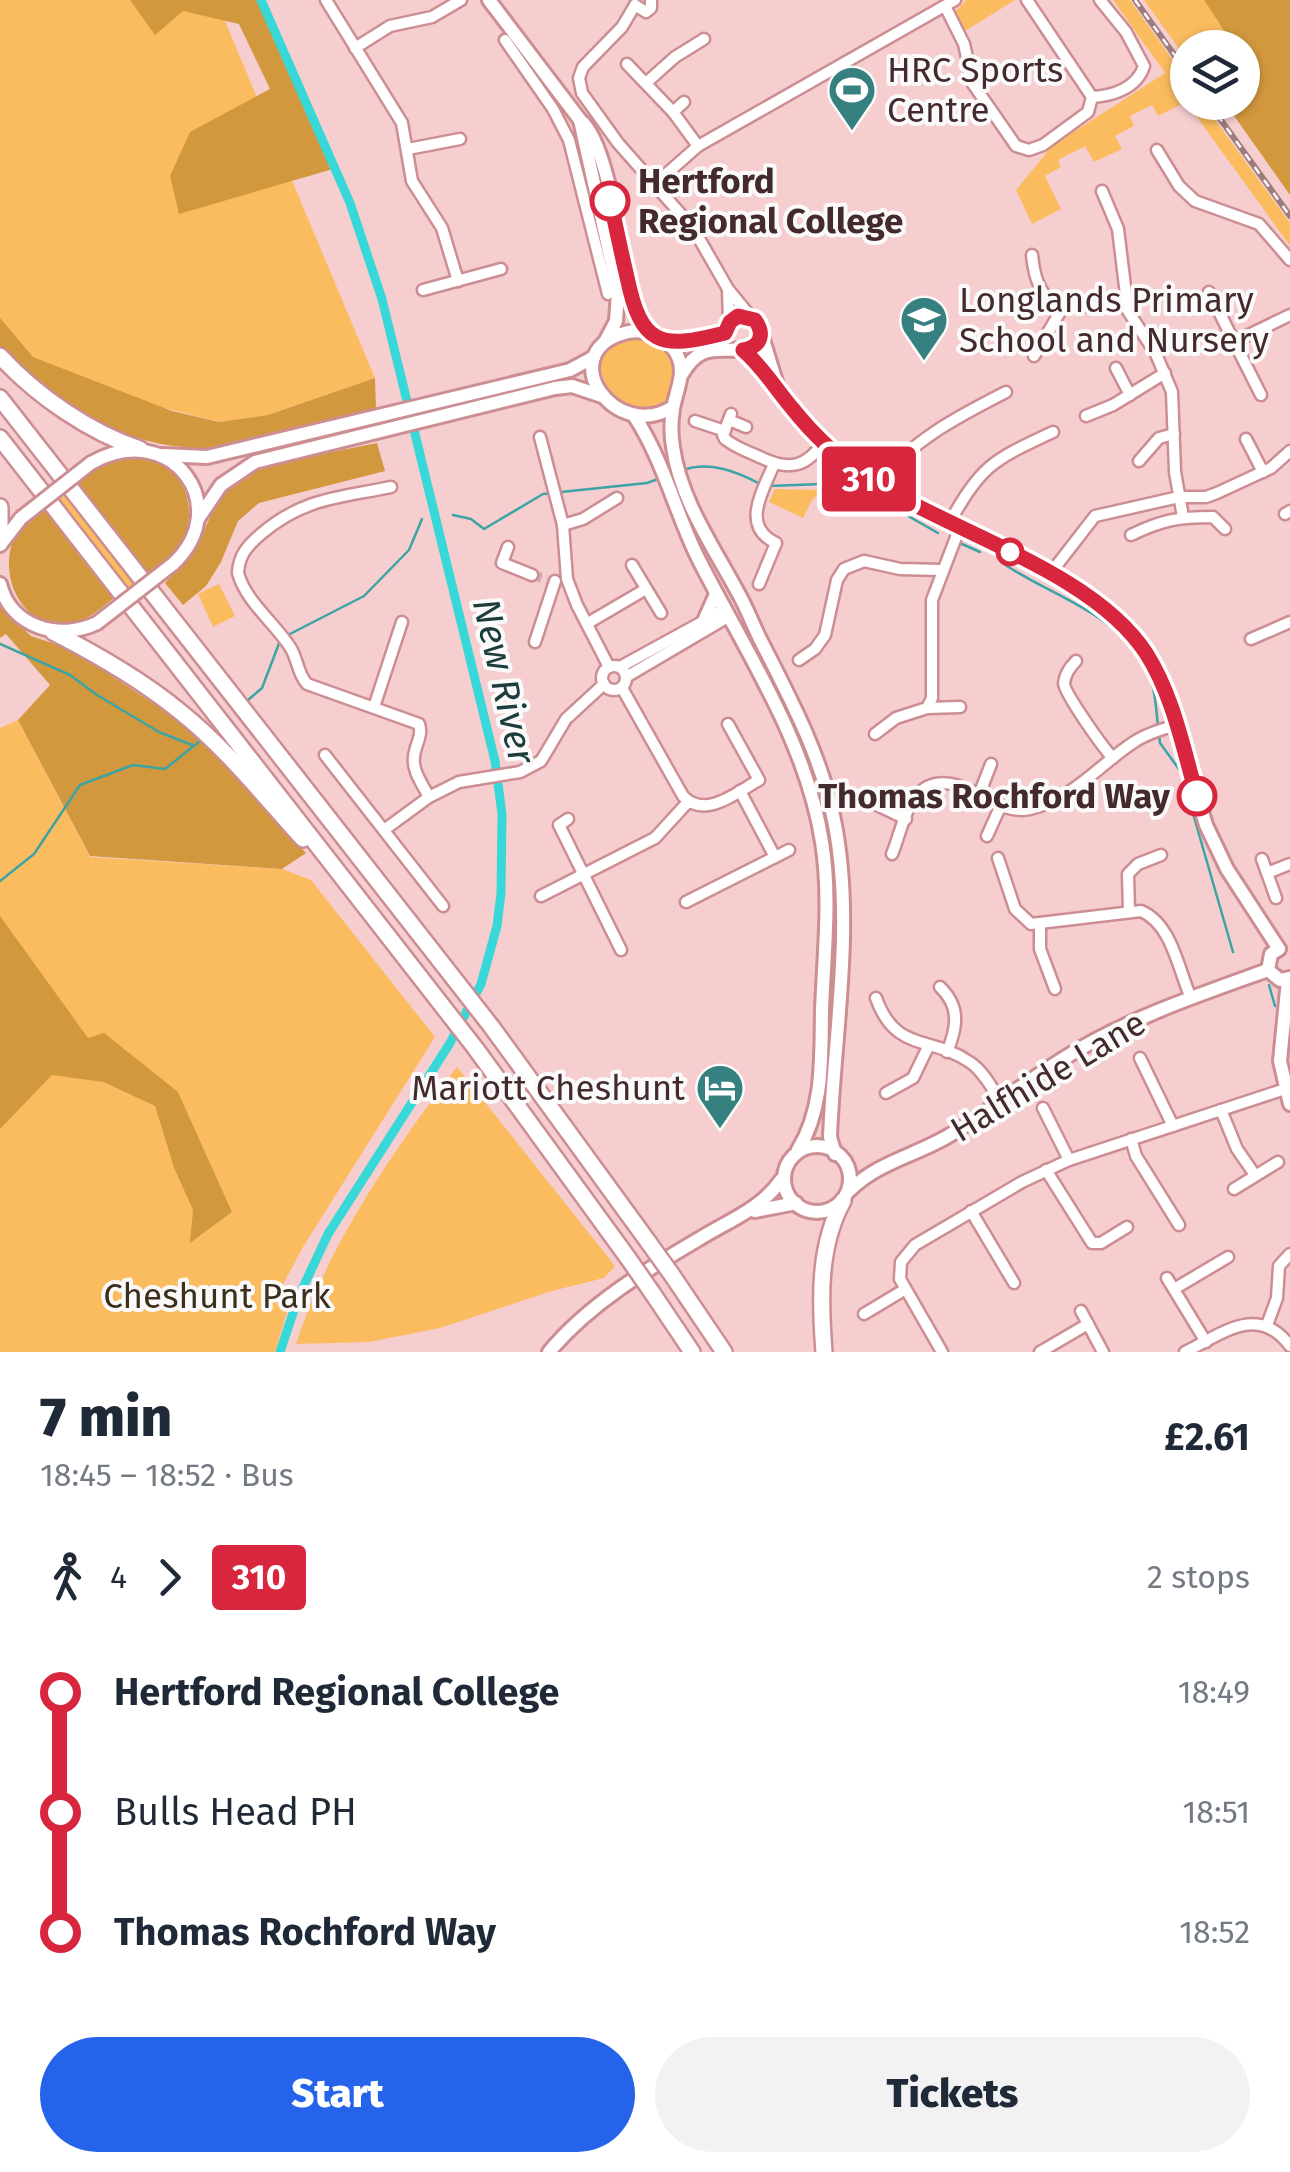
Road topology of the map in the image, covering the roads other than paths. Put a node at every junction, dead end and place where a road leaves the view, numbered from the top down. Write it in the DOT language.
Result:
graph roads {
  1 [pos="326,0"];
  2 [pos="462,0"];
  3 [pos="489,0"];
  4 [pos="1100,0"];
  5 [pos="653,1"];
  6 [pos="1030,2"];
  7 [pos="950,3"];
  8 [pos="638,6"];
  9 [pos="704,39"];
  10 [pos="505,40"];
  11 [pos="355,48"];
  12 [pos="627,64"];
  13 [pos="646,83"];
  14 [pos="1092,97"];
  15 [pos="684,102"];
  16 [pos="673,112"];
  17 [pos="580,120"];
  18 [pos="460,139"];
  19 [pos="698,146"];
  20 [pos="408,149"];
  21 [pos="1157,150"];
  22 [pos="655,184"];
  23 [pos="589,187"];
  24 [pos="1102,191"];
  25 [pos="610,197"];
  26 [pos="1032,255"];
  27 [pos="1290,260"];
  28 [pos="501,269"];
  29 [pos="458,280"];
  30 [pos="728,289"];
  31 [pos="423,290"];
  32 [pos="1209,292"];
  33 [pos="608,294"];
  34 [pos="1124,299"];
  35 [pos="1063,307"];
  36 [pos="1290,314"];
  37 [pos="750,317"];
  38 [pos="727,327"];
  39 [pos="648,332"];
  40 [pos="761,333"];
  41 [pos="606,340"];
  42 [pos="666,340"];
  43 [pos="1234,342"];
  44 [pos="744,352"];
  45 [pos="0,356"];
  46 [pos="1034,356"];
  47 [pos="594,357"];
  48 [pos="1116,368"];
  49 [pos="1165,373"];
  50 [pos="682,374"];
  51 [pos="778,388"];
  52 [pos="1006,392"];
  53 [pos="1130,395"];
  54 [pos="1261,395"];
  55 [pos="602,396"];
  56 [pos="0,398"];
  57 [pos="673,407"];
  58 [pos="1086,416"];
  59 [pos="636,417"];
  60 [pos="696,421"];
  61 [pos="728,422"];
  62 [pos="746,427"];
  63 [pos="1053,432"];
  64 [pos="1174,434"];
  65 [pos="540,437"];
  66 [pos="0,438"];
  67 [pos="1246,439"];
  68 [pos="824,442"];
  69 [pos="140,448"];
  70 [pos="1290,451"];
  71 [pos="163,455"];
  72 [pos="1138,461"];
  73 [pos="774,464"];
  74 [pos="1263,472"];
  75 [pos="878,484"];
  76 [pos="391,487"];
  77 [pos="1179,497"];
  78 [pos="617,498"];
  79 [pos="0,507"];
  80 [pos="1183,516"];
  81 [pos="198,518"];
  82 [pos="563,525"];
  83 [pos="955,525"];
  84 [pos="1225,529"];
  85 [pos="1130,535"];
  86 [pos="0,544"];
  87 [pos="508,547"];
  88 [pos="632,565"];
  89 [pos="941,570"];
  90 [pos="532,574"];
  91 [pos="1050,574"];
  92 [pos="728,578"];
  93 [pos="556,580"];
  94 [pos="0,584"];
  95 [pos="759,584"];
  96 [pos="646,589"];
  97 [pos="716,594"];
  98 [pos="746,611"];
  99 [pos="661,613"];
  100 [pos="728,613"];
  101 [pos="704,621"];
  102 [pos="402,622"];
  103 [pos="1290,622"];
  104 [pos="588,623"];
  105 [pos="53,632"];
  106 [pos="1251,639"];
  107 [pos="536,642"];
  108 [pos="799,660"];
  109 [pos="1076,661"];
  110 [pos="619,675"];
  111 [pos="604,684"];
  112 [pos="960,707"];
  113 [pos="374,708"];
  114 [pos="926,708"];
  115 [pos="728,724"];
  116 [pos="1170,727"];
  117 [pos="874,734"];
  118 [pos="325,755"];
  119 [pos="1113,758"];
  120 [pos="992,764"];
  121 [pos="740,791"];
  122 [pos="979,795"];
  123 [pos="429,797"];
  124 [pos="688,802"];
  125 [pos="873,802"];
  126 [pos="1001,805"];
  127 [pos="906,818"];
  128 [pos="384,830"];
  129 [pos="550,834"];
  130 [pos="987,836"];
  131 [pos="789,850"];
  132 [pos="892,854"];
  133 [pos="1161,855"];
  134 [pos="775,856"];
  135 [pos="998,858"];
  136 [pos="1262,860"];
  137 [pos="1290,864"];
  138 [pos="336,867"];
  139 [pos="1267,872"];
  140 [pos="584,876"];
  141 [pos="541,896"];
  142 [pos="1276,898"];
  143 [pos="686,902"];
  144 [pos="443,906"];
  145 [pos="1129,912"];
  146 [pos="1040,925"];
  147 [pos="621,950"];
  148 [pos="1284,950"];
  149 [pos="1268,970"];
  150 [pos="1289,979"];
  151 [pos="940,987"];
  152 [pos="1055,989"];
  153 [pos="876,998"];
  154 [pos="1191,998"];
  155 [pos="929,1045"];
  156 [pos="946,1052"];
  157 [pos="1140,1058"];
  158 [pos="1285,1089"];
  159 [pos="886,1093"];
  160 [pos="1001,1101"];
  161 [pos="1290,1104"];
  162 [pos="1043,1108"];
  163 [pos="1221,1110"];
  164 [pos="1173,1126"];
  165 [pos="1130,1139"];
  166 [pos="798,1150"];
  167 [pos="839,1156"];
  168 [pos="1069,1160"];
  169 [pos="1278,1162"];
  170 [pos="885,1164"];
  171 [pos="1046,1170"];
  172 [pos="1255,1175"];
  173 [pos="782,1180"];
  174 [pos="1234,1189"];
  175 [pos="847,1196"];
  176 [pos="796,1203"];
  177 [pos="971,1211"];
  178 [pos="743,1214"];
  179 [pos="1179,1226"];
  180 [pos="1128,1227"];
  181 [pos="1290,1254"];
  182 [pos="1228,1256"];
  183 [pos="1167,1278"];
  184 [pos="1014,1283"];
  185 [pos="1174,1289"];
  186 [pos="904,1290"];
  187 [pos="1082,1311"];
  188 [pos="864,1314"];
  189 [pos="1088,1324"];
  190 [pos="1267,1325"];
  191 [pos="1206,1342"];
  192 [pos="1290,1346"];
  193 [pos="549,1352"];
  194 [pos="692,1352"];
  195 [pos="724,1352"];
  196 [pos="824,1352"];
  197 [pos="942,1352"];
  198 [pos="1040,1352"];
  199 [pos="1103,1352"];
  200 [pos="1186,1352"];
  1 -- 11 [label="street"];
  2 -- 11 [label="street"];
  3 -- 17 [label="main road"];
  4 -- 14 [label="street"];
  5 -- 8 [label="street"];
  6 -- 14 [label="street"];
  7 -- 14 [label="street"];
  7 -- 19 [label="street"];
  8 -- 22 [label="street"];
  9 -- 13 [label="street"];
  10 -- 23 [label="street"];
  11 -- 20 [label="street"];
  12 -- 13 [label="street"];
  13 -- 16 [label="street"];
  15 -- 16 [label="street"];
  16 -- 19 [label="street"];
  17 -- 23 [label="main road"];
  17 -- 25 [label="main road"];
  18 -- 20 [label="street"];
  19 -- 22 [label="street"];
  20 -- 29 [label="street"];
  21 -- 27 [label="street"];
  22 -- 30 [label="street"];
  23 -- 25 [label="main road"];
  23 -- 33 [label="street"];
  23 -- 41 [label="main road"];
  24 -- 34 [label="street"];
  25 -- 39 [label="main road"];
  26 -- 35 [label="street"];
  28 -- 29 [label="street"];
  29 -- 31 [label="street"];
  30 -- 37 [label="street"];
  30 -- 38 [label="street"];
  32 -- 43 [label="street"];
  34 -- 35 [label="street"];
  34 -- 49 [label="street"];
  35 -- 46 [label="street"];
  36 -- 43 [label="street"];
  37 -- 38 [label="main road"];
  37 -- 40 [label="main road"];
  38 -- 42 [label="main road"];
  38 -- 44 [label="main road"];
  39 -- 41 [label="main road"];
  39 -- 42 [label="main road"];
  40 -- 44 [label="main road"];
  40 -- 51 [label="main road"];
  41 -- 47 [label="main road"];
  42 -- 50 [label="main road"];
  43 -- 54 [label="street"];
  44 -- 50 [label="main road"];
  44 -- 51 [label="main road"];
  45 -- 69 [label="highway"];
  47 -- 55 [label="main road"];
  47 -- 71 [label="main road"];
  48 -- 53 [label="street"];
  49 -- 53 [label="street"];
  49 -- 64 [label="street"];
  50 -- 57 [label="main road"];
  51 -- 68 [label="main road"];
  52 -- 75 [label="street"];
  53 -- 58 [label="street"];
  55 -- 59 [label="main road"];
  55 -- 81 [label="main road"];
  56 -- 195 [label="highway, bridge"];
  57 -- 59 [label="main road"];
  57 -- 92 [label="main road"];
  59 -- 97 [label="main road"];
  60 -- 61 [label="street"];
  61 -- 62 [label="street"];
  61 -- 73 [label="street"];
  63 -- 83 [label="street"];
  64 -- 72 [label="street"];
  64 -- 77 [label="street"];
  65 -- 82 [label="street"];
  66 -- 138 [label="highway"];
  67 -- 74 [label="street"];
  68 -- 73 [label="street"];
  68 -- 75 [label="main road"];
  69 -- 71 [label="main road"];
  69 -- 86 [label="main road, bridge"];
  70 -- 74 [label="street"];
  71 -- 81 [label="main road"];
  73 -- 95 [label="street"];
  74 -- 77 [label="street"];
  75 -- 83 [label="main road"];
  76 -- 113 [label="street"];
  77 -- 80 [label="street"];
  77 -- 91 [label="street"];
  78 -- 82 [label="street"];
  79 -- 86 [label="highway"];
  80 -- 84 [label="street"];
  80 -- 85 [label="street"];
  81 -- 105 [label="main road, bridge"];
  82 -- 93 [label="street"];
  83 -- 89 [label="street"];
  83 -- 91 [label="main road"];
  87 -- 90 [label="street"];
  88 -- 96 [label="street"];
  89 -- 108 [label="street"];
  89 -- 114 [label="street"];
  91 -- 116 [label="main road"];
  92 -- 98 [label="main road"];
  92 -- 100 [label="main road"];
  93 -- 104 [label="street"];
  93 -- 107 [label="street"];
  94 -- 105 [label="main road"];
  96 -- 99 [label="street"];
  96 -- 104 [label="street"];
  97 -- 100 [label="main road"];
  97 -- 101 [label="main road"];
  98 -- 100 [label="main road"];
  98 -- 167 [label="main road"];
  100 -- 101 [label="street"];
  100 -- 110 [label="street"];
  100 -- 166 [label="main road"];
  101 -- 110 [label="street"];
  102 -- 113 [label="street"];
  103 -- 106 [label="street"];
  104 -- 110 [label="street"];
  105 -- 138 [label="highway"];
  109 -- 119 [label="street"];
  110 -- 111 [label="street"];
  110 -- 111 [label="street"];
  110 -- 124 [label="street"];
  111 -- 123 [label="street"];
  112 -- 114 [label="street"];
  113 -- 123 [label="street"];
  114 -- 117 [label="street"];
  115 -- 121 [label="street"];
  116 -- 119 [label="street"];
  116 -- 148 [label="main road"];
  118 -- 128 [label="street"];
  119 -- 126 [label="street"];
  120 -- 122 [label="street"];
  121 -- 124 [label="street"];
  121 -- 134 [label="street"];
  122 -- 126 [label="street"];
  122 -- 127 [label="street"];
  123 -- 128 [label="street"];
  124 -- 140 [label="street"];
  125 -- 127 [label="street"];
  126 -- 130 [label="street"];
  127 -- 132 [label="street"];
  128 -- 144 [label="street"];
  129 -- 140 [label="street"];
  131 -- 134 [label="street"];
  133 -- 145 [label="street"];
  134 -- 143 [label="street"];
  135 -- 146 [label="street"];
  136 -- 139 [label="street"];
  137 -- 139 [label="street"];
  138 -- 194 [label="highway, bridge"];
  139 -- 142 [label="street"];
  140 -- 141 [label="street"];
  140 -- 147 [label="street"];
  145 -- 146 [label="street"];
  145 -- 154 [label="street"];
  146 -- 152 [label="street"];
  148 -- 149 [label="main road"];
  149 -- 150 [label="main road"];
  149 -- 154 [label="main road, Halfhide Lane"];
  150 -- 158 [label="main road"];
  151 -- 156 [label="street"];
  153 -- 155 [label="street"];
  154 -- 160 [label="main road, Halfhide Lane"];
  155 -- 156 [label="street"];
  155 -- 159 [label="street"];
  156 -- 160 [label="street"];
  157 -- 164 [label="street"];
  158 -- 161 [label="main road"];
  158 -- 163 [label="street"];
  160 -- 170 [label="main road, Halfhide Lane"];
  162 -- 168 [label="street"];
  163 -- 164 [label="street"];
  163 -- 172 [label="street"];
  164 -- 165 [label="street"];
  165 -- 168 [label="street"];
  165 -- 179 [label="street"];
  166 -- 167 [label="main road"];
  166 -- 173 [label="main road"];
  167 -- 170 [label="main road"];
  167 -- 175 [label="main road"];
  168 -- 171 [label="street"];
  169 -- 172 [label="street"];
  170 -- 175 [label="main road, Halfhide Lane"];
  171 -- 177 [label="street"];
  171 -- 180 [label="street"];
  172 -- 174 [label="street"];
  173 -- 176 [label="main road"];
  173 -- 178 [label="main road"];
  175 -- 176 [label="main road"];
  175 -- 196 [label="highway"];
  176 -- 178 [label="main road"];
  177 -- 184 [label="street"];
  177 -- 186 [label="street"];
  178 -- 193 [label="main road"];
  181 -- 190 [label="street"];
  182 -- 185 [label="street"];
  183 -- 185 [label="street"];
  185 -- 191 [label="street"];
  186 -- 188 [label="street"];
  186 -- 197 [label="street"];
  187 -- 189 [label="street"];
  189 -- 198 [label="street"];
  189 -- 199 [label="street"];
  190 -- 191 [label="street"];
  190 -- 192 [label="street"];
  191 -- 200 [label="street"];
}
